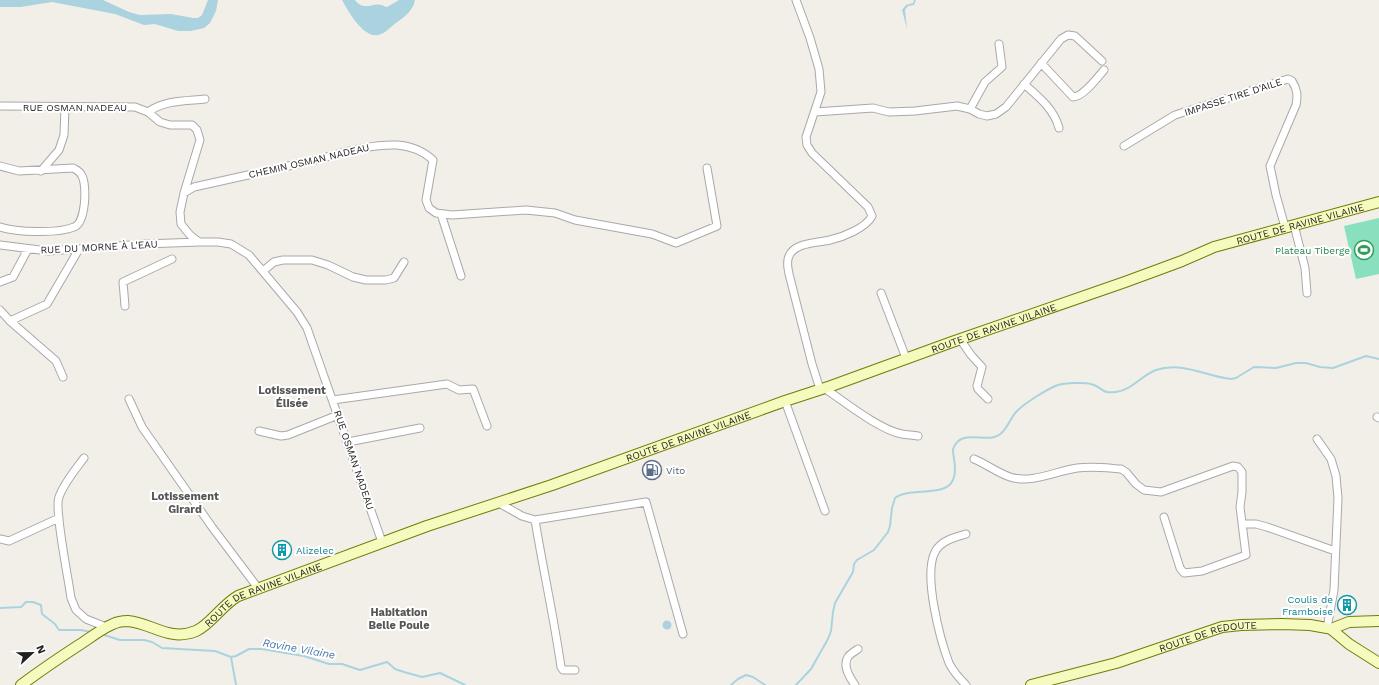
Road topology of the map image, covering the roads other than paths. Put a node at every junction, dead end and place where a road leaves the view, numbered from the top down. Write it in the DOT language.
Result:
graph roads {
  1 [pos="796,0"];
  2 [pos="999,44"];
  3 [pos="1102,61"];
  4 [pos="1040,63"];
  5 [pos="1104,70"];
  6 [pos="1024,84"];
  7 [pos="205,99"];
  8 [pos="0,106"];
  9 [pos="65,107"];
  10 [pos="970,109"];
  11 [pos="148,112"];
  12 [pos="815,112"];
  13 [pos="1059,128"];
  14 [pos="1124,146"];
  15 [pos="0,166"];
  16 [pos="708,168"];
  17 [pos="41,171"];
  18 [pos="184,193"];
  19 [pos="1379,202"];
  20 [pos="441,214"];
  21 [pos="1289,226"];
  22 [pos="0,227"];
  23 [pos="199,242"];
  24 [pos="0,245"];
  25 [pos="28,249"];
  26 [pos="80,249"];
  27 [pos="172,259"];
  28 [pos="404,262"];
  29 [pos="262,271"];
  30 [pos="461,276"];
  31 [pos="0,282"];
  32 [pos="881,293"];
  33 [pos="1307,293"];
  34 [pos="125,306"];
  35 [pos="0,310"];
  36 [pos="10,321"];
  37 [pos="960,339"];
  38 [pos="906,358"];
  39 [pos="64,377"];
  40 [pos="823,388"];
  41 [pos="129,399"];
  42 [pos="988,399"];
  43 [pos="333,400"];
  44 [pos="785,401"];
  45 [pos="338,415"];
  46 [pos="487,426"];
  47 [pos="420,428"];
  48 [pos="259,431"];
  49 [pos="918,436"];
  50 [pos="1317,439"];
  51 [pos="348,442"];
  52 [pos="84,458"];
  53 [pos="974,459"];
  54 [pos="499,503"];
  55 [pos="825,511"];
  56 [pos="1164,517"];
  57 [pos="59,518"];
  58 [pos="535,520"];
  59 [pos="1242,524"];
  60 [pos="966,534"];
  61 [pos="0,539"];
  62 [pos="382,542"];
  63 [pos="1335,551"];
  64 [pos="258,588"];
  65 [pos="1379,621"];
  66 [pos="1329,628"];
  67 [pos="104,629"];
  68 [pos="683,634"];
  69 [pos="858,649"];
  70 [pos="1379,663"];
  71 [pos="575,670"];
  72 [pos="21,685"];
  73 [pos="855,685"];
  74 [pos="966,685"];
  75 [pos="1031,685"];
  1 -- 12 [label="street"];
  2 -- 10 [label="street"];
  3 -- 4 [label="street"];
  4 -- 5 [label="street"];
  4 -- 6 [label="street"];
  6 -- 10 [label="street"];
  6 -- 13 [label="street"];
  7 -- 11 [label="street"];
  8 -- 9 [label="street, RUE OSMAN NADEAU"];
  9 -- 11 [label="street, RUE OSMAN NADEAU"];
  9 -- 17 [label="street"];
  10 -- 12 [label="street"];
  11 -- 18 [label="street, RUE OSMAN NADEAU"];
  12 -- 40 [label="street"];
  14 -- 21 [label="street, IMPASSE TIRE D'AILE"];
  15 -- 17 [label="street"];
  16 -- 20 [label="street"];
  17 -- 22 [label="street"];
  18 -- 20 [label="street, CHEMIN OSMAN NADEAU"];
  18 -- 23 [label="street, RUE OSMAN NADEAU"];
  19 -- 21 [label="main road, ROUTE DE RAVINE VILAINE"];
  20 -- 30 [label="street"];
  21 -- 33 [label="street, IMPASSE TIRE D'AILE"];
  21 -- 37 [label="main road, ROUTE DE RAVINE VILAINE"];
  23 -- 26 [label="street, RUE DU MORNE À L'EAU"];
  23 -- 29 [label="street, RUE OSMAN NADEAU"];
  24 -- 25 [label="street, RUE DU MORNE À L'EAU"];
  25 -- 26 [label="street, RUE DU MORNE À L'EAU"];
  25 -- 31 [label="street"];
  26 -- 36 [label="street"];
  27 -- 34 [label="street"];
  28 -- 29 [label="street"];
  29 -- 43 [label="street, RUE OSMAN NADEAU"];
  32 -- 38 [label="street"];
  35 -- 36 [label="street"];
  36 -- 39 [label="street"];
  37 -- 38 [label="main road, ROUTE DE RAVINE VILAINE"];
  37 -- 42 [label="street"];
  38 -- 40 [label="main road, ROUTE DE RAVINE VILAINE"];
  40 -- 44 [label="main road, ROUTE DE RAVINE VILAINE"];
  40 -- 49 [label="street"];
  41 -- 64 [label="street"];
  43 -- 45 [label="street, RUE OSMAN NADEAU"];
  43 -- 46 [label="street"];
  44 -- 54 [label="main road, ROUTE DE RAVINE VILAINE"];
  44 -- 55 [label="street"];
  45 -- 48 [label="street"];
  45 -- 51 [label="street, RUE OSMAN NADEAU"];
  47 -- 51 [label="street"];
  50 -- 63 [label="street"];
  51 -- 62 [label="street, RUE OSMAN NADEAU"];
  52 -- 57 [label="street"];
  53 -- 59 [label="street"];
  54 -- 58 [label="street"];
  54 -- 62 [label="main road, ROUTE DE RAVINE VILAINE"];
  56 -- 59 [label="street"];
  57 -- 61 [label="street"];
  57 -- 67 [label="street"];
  58 -- 68 [label="street"];
  58 -- 71 [label="street"];
  59 -- 63 [label="street"];
  60 -- 74 [label="street"];
  62 -- 64 [label="main road, ROUTE DE RAVINE VILAINE"];
  63 -- 66 [label="street"];
  64 -- 67 [label="main road, ROUTE DE RAVINE VILAINE"];
  65 -- 66 [label="main road"];
  66 -- 70 [label="main road"];
  66 -- 75 [label="main road, ROUTE DE REDOUTE"];
  67 -- 72 [label="main road, ROUTE DE RAVINE VILAINE"];
  69 -- 73 [label="street"];
}
